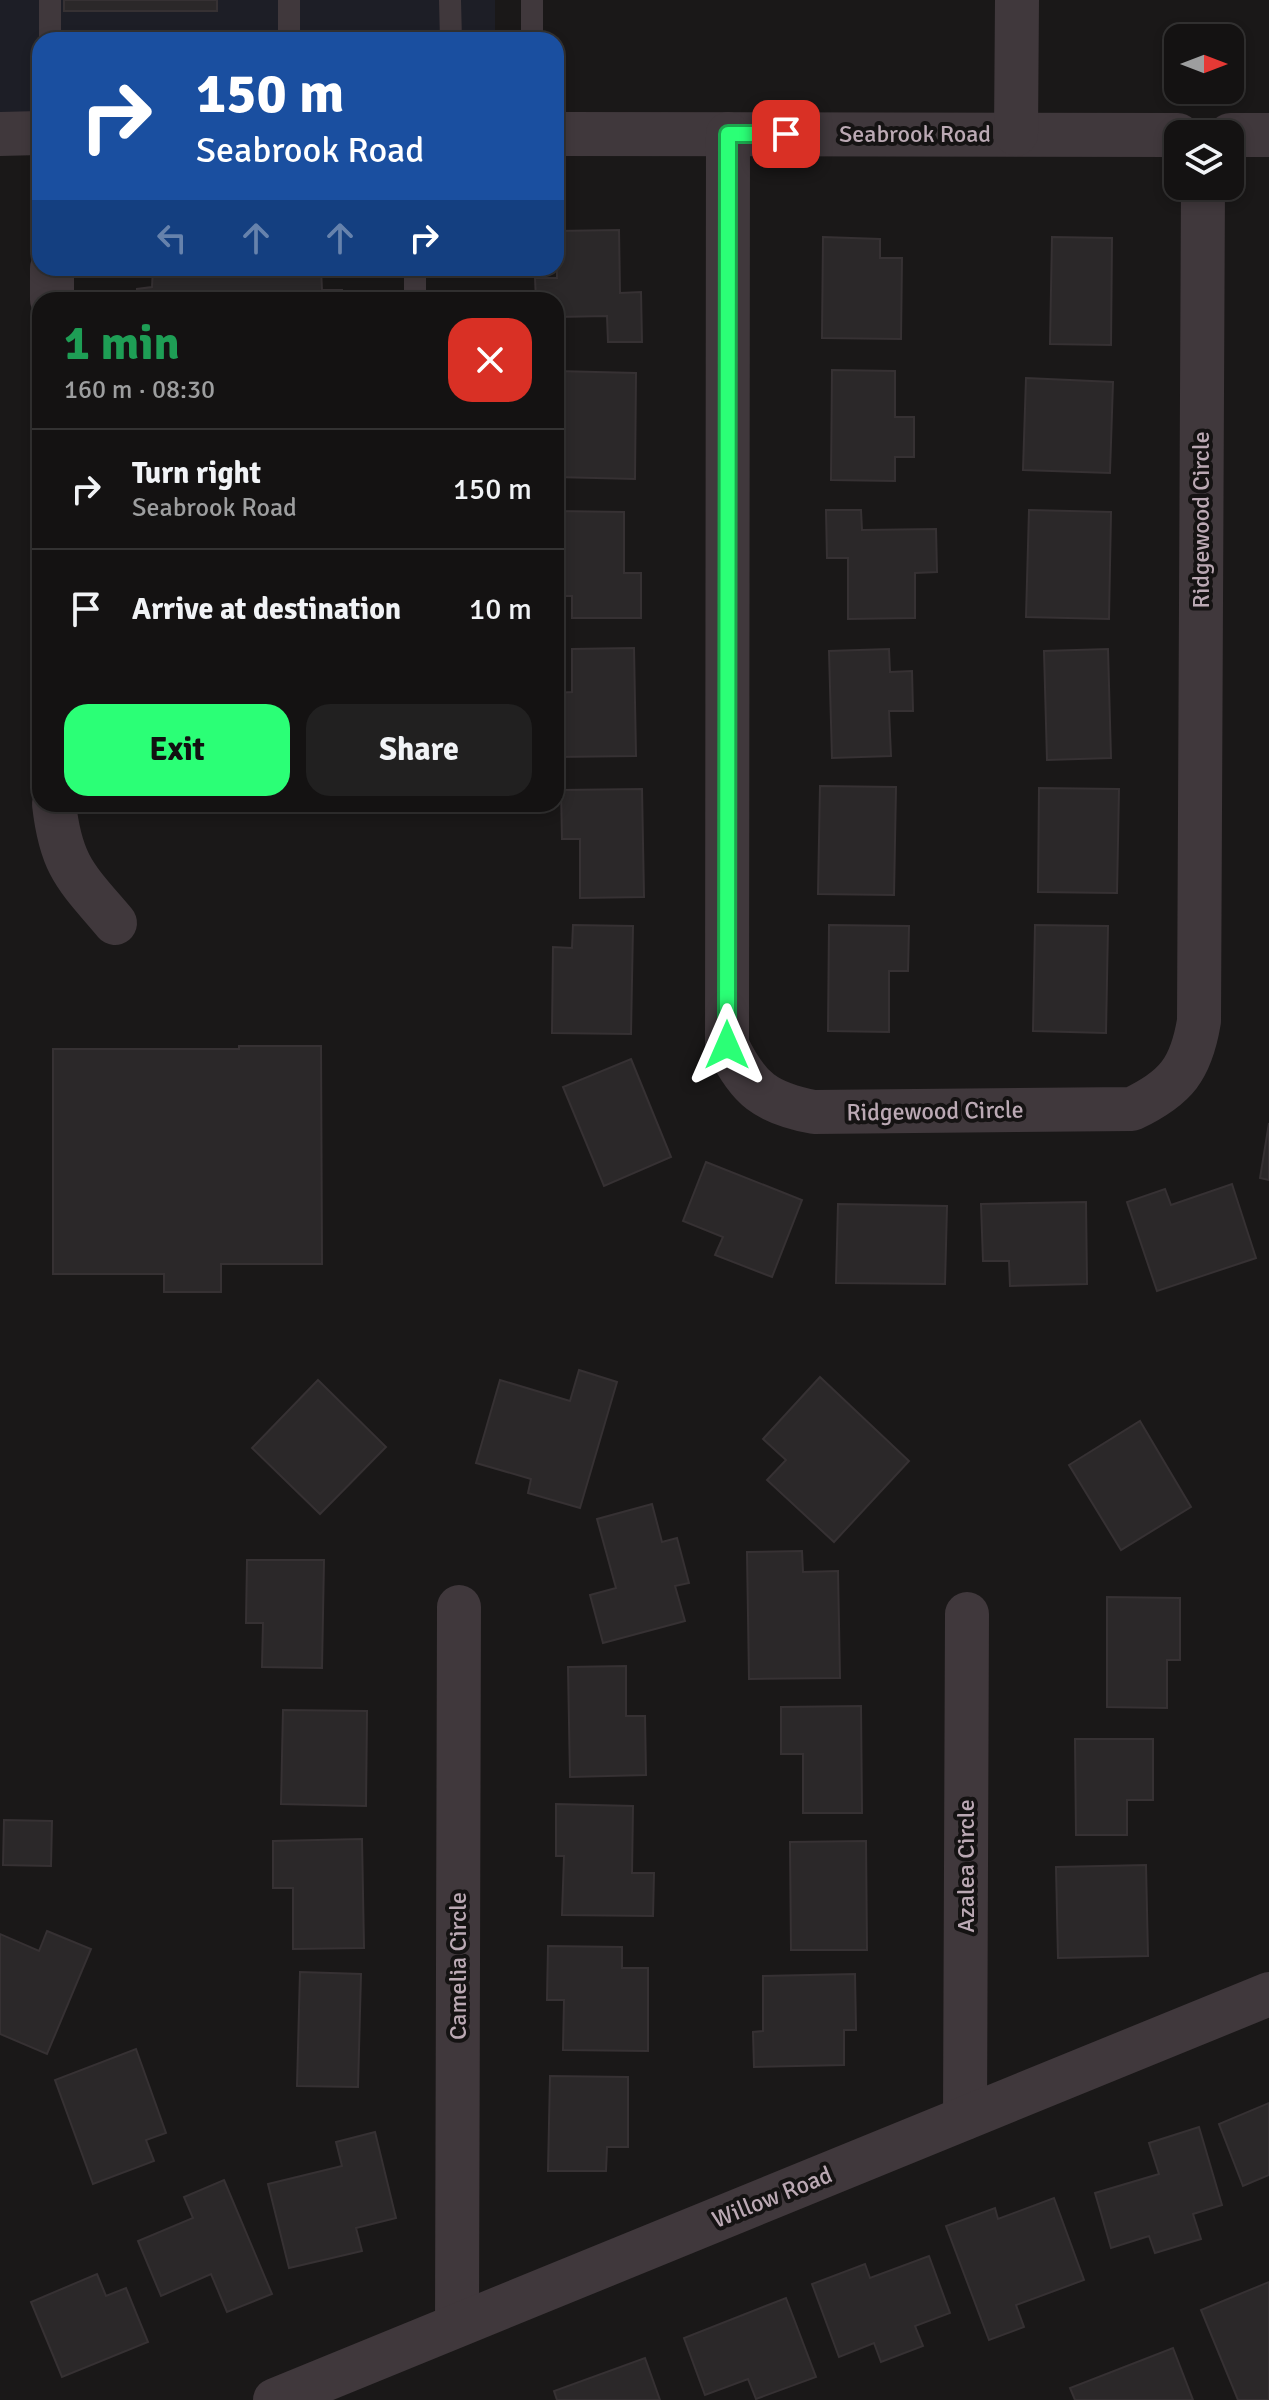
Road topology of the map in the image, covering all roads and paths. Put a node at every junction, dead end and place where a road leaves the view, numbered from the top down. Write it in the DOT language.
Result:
graph roads {
  1 [pos="50,0"];
  2 [pos="289,0"];
  3 [pos="450,0"];
  4 [pos="532,0"];
  5 [pos="1017,0"];
  6 [pos="50,32"];
  7 [pos="289,32"];
  8 [pos="451,32"];
  9 [pos="532,32"];
  10 [pos="32,133"];
  11 [pos="0,134"];
  12 [pos="564,134"];
  13 [pos="728,134"];
  14 [pos="1016,134"];
  15 [pos="1164,135"];
  16 [pos="1244,135"];
  17 [pos="1269,135"];
  18 [pos="1203,200"];
  19 [pos="55,812"];
  20 [pos="115,923"];
  21 [pos="459,1607"];
  22 [pos="967,1614"];
  23 [pos="1269,1994"];
  24 [pos="965,2118"];
  25 [pos="457,2325"];
  26 [pos="275,2400"];
  1 -- 6 [label="lane"];
  2 -- 7 [label="lane"];
  3 -- 8 [label="lane"];
  4 -- 9 [label="lane"];
  5 -- 14 [label="street"];
  10 -- 11 [label="street"];
  12 -- 13 [label="street, Seabrook Road"];
  13 -- 14 [label="street, Seabrook Road"];
  13 -- 18 [label="street, Ridgewood Circle"];
  14 -- 15 [label="street, Seabrook Road"];
  16 -- 17 [label="street"];
  19 -- 20 [label="street"];
  21 -- 25 [label="street, Camelia Circle"];
  22 -- 24 [label="street, Azalea Circle"];
  23 -- 24 [label="street, Willow Road"];
  24 -- 25 [label="street, Willow Road"];
  25 -- 26 [label="street, Willow Road"];
}
